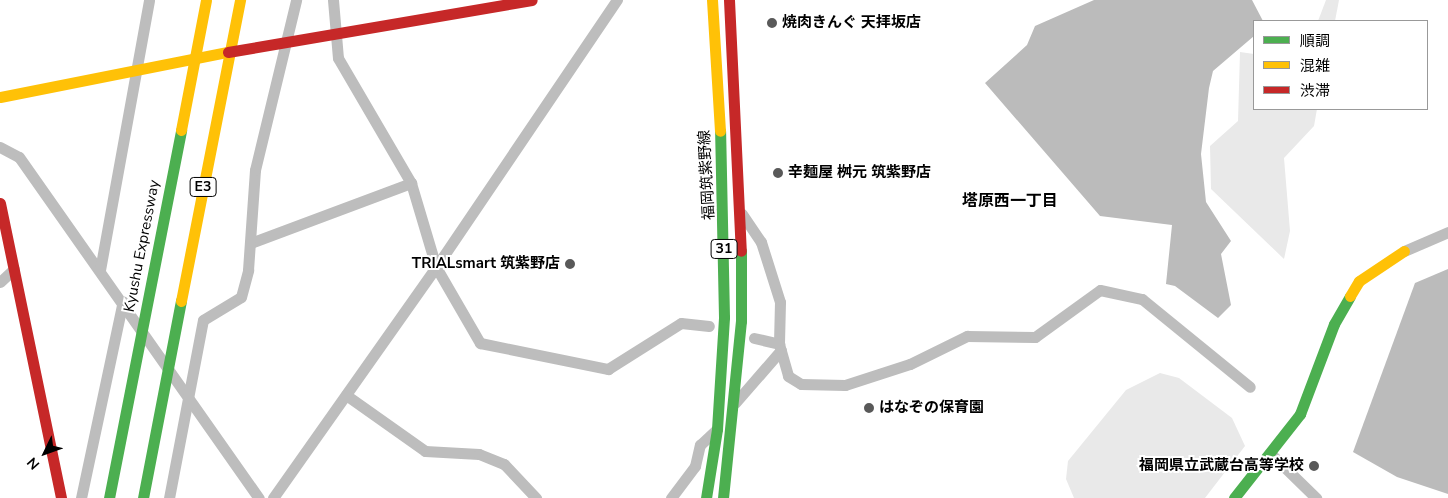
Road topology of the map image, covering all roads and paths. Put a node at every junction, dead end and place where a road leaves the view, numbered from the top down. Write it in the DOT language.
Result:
graph roads {
  1 [pos="149,0"];
  2 [pos="206,0"];
  3 [pos="240,0"];
  4 [pos="296,0"];
  5 [pos="333,0"];
  6 [pos="532,0"];
  7 [pos="616,0"];
  8 [pos="712,0"];
  9 [pos="729,0"];
  10 [pos="335,32"];
  11 [pos="286,40"];
  12 [pos="134,72"];
  13 [pos="0,97"];
  14 [pos="0,147"];
  15 [pos="410,183"];
  16 [pos="0,204"];
  17 [pos="741,213"];
  18 [pos="1448,232"];
  19 [pos="253,242"];
  20 [pos="1404,251"];
  21 [pos="0,253"];
  22 [pos="13,266"];
  23 [pos="436,267"];
  24 [pos="100,270"];
  25 [pos="0,282"];
  26 [pos="123,301"];
  27 [pos="709,326"];
  28 [pos="754,338"];
  29 [pos="780,347"];
  30 [pos="1250,386"];
  31 [pos="346,395"];
  32 [pos="189,398"];
  33 [pos="735,403"];
  34 [pos="717,429"];
  35 [pos="1272,455"];
  36 [pos="61,498"];
  37 [pos="81,498"];
  38 [pos="109,498"];
  39 [pos="143,498"];
  40 [pos="169,498"];
  41 [pos="259,498"];
  42 [pos="273,498"];
  43 [pos="536,498"];
  44 [pos="671,498"];
  45 [pos="706,498"];
  46 [pos="723,498"];
  47 [pos="1234,498"];
  48 [pos="1316,498"];
  1 -- 12 [label="street"];
  2 -- 38 [label="main road, Kyushu Expressway / E3"];
  3 -- 39 [label="main road, E3"];
  4 -- 11 [label="street"];
  5 -- 10 [label="street"];
  6 -- 10 [label="main road"];
  7 -- 23 [label="street"];
  8 -- 34 [label="main road, 福岡筑紫野線 / 31"];
  9 -- 17 [label="main road, 31"];
  10 -- 11 [label="main road"];
  10 -- 15 [label="street"];
  11 -- 12 [label="main road"];
  11 -- 19 [label="street"];
  12 -- 13 [label="main road"];
  12 -- 24 [label="street"];
  14 -- 24 [label="street"];
  15 -- 19 [label="street"];
  15 -- 23 [label="street"];
  16 -- 22 [label="main road"];
  17 -- 29 [label="street"];
  17 -- 33 [label="main road, 31"];
  18 -- 20 [label="street"];
  19 -- 32 [label="street"];
  20 -- 35 [label="main road"];
  21 -- 22 [label="street"];
  22 -- 25 [label="street"];
  22 -- 36 [label="main road"];
  23 -- 27 [label="street"];
  23 -- 31 [label="street"];
  24 -- 26 [label="street"];
  26 -- 32 [label="street"];
  26 -- 37 [label="street"];
  28 -- 29 [label="street"];
  29 -- 30 [label="street"];
  29 -- 33 [label="street"];
  31 -- 42 [label="street"];
  31 -- 43 [label="street"];
  32 -- 40 [label="street"];
  32 -- 41 [label="street"];
  33 -- 46 [label="main road, 31"];
  34 -- 44 [label="street"];
  34 -- 45 [label="main road, 福岡筑紫野線 / 31"];
  35 -- 47 [label="main road"];
  35 -- 48 [label="street"];
}
